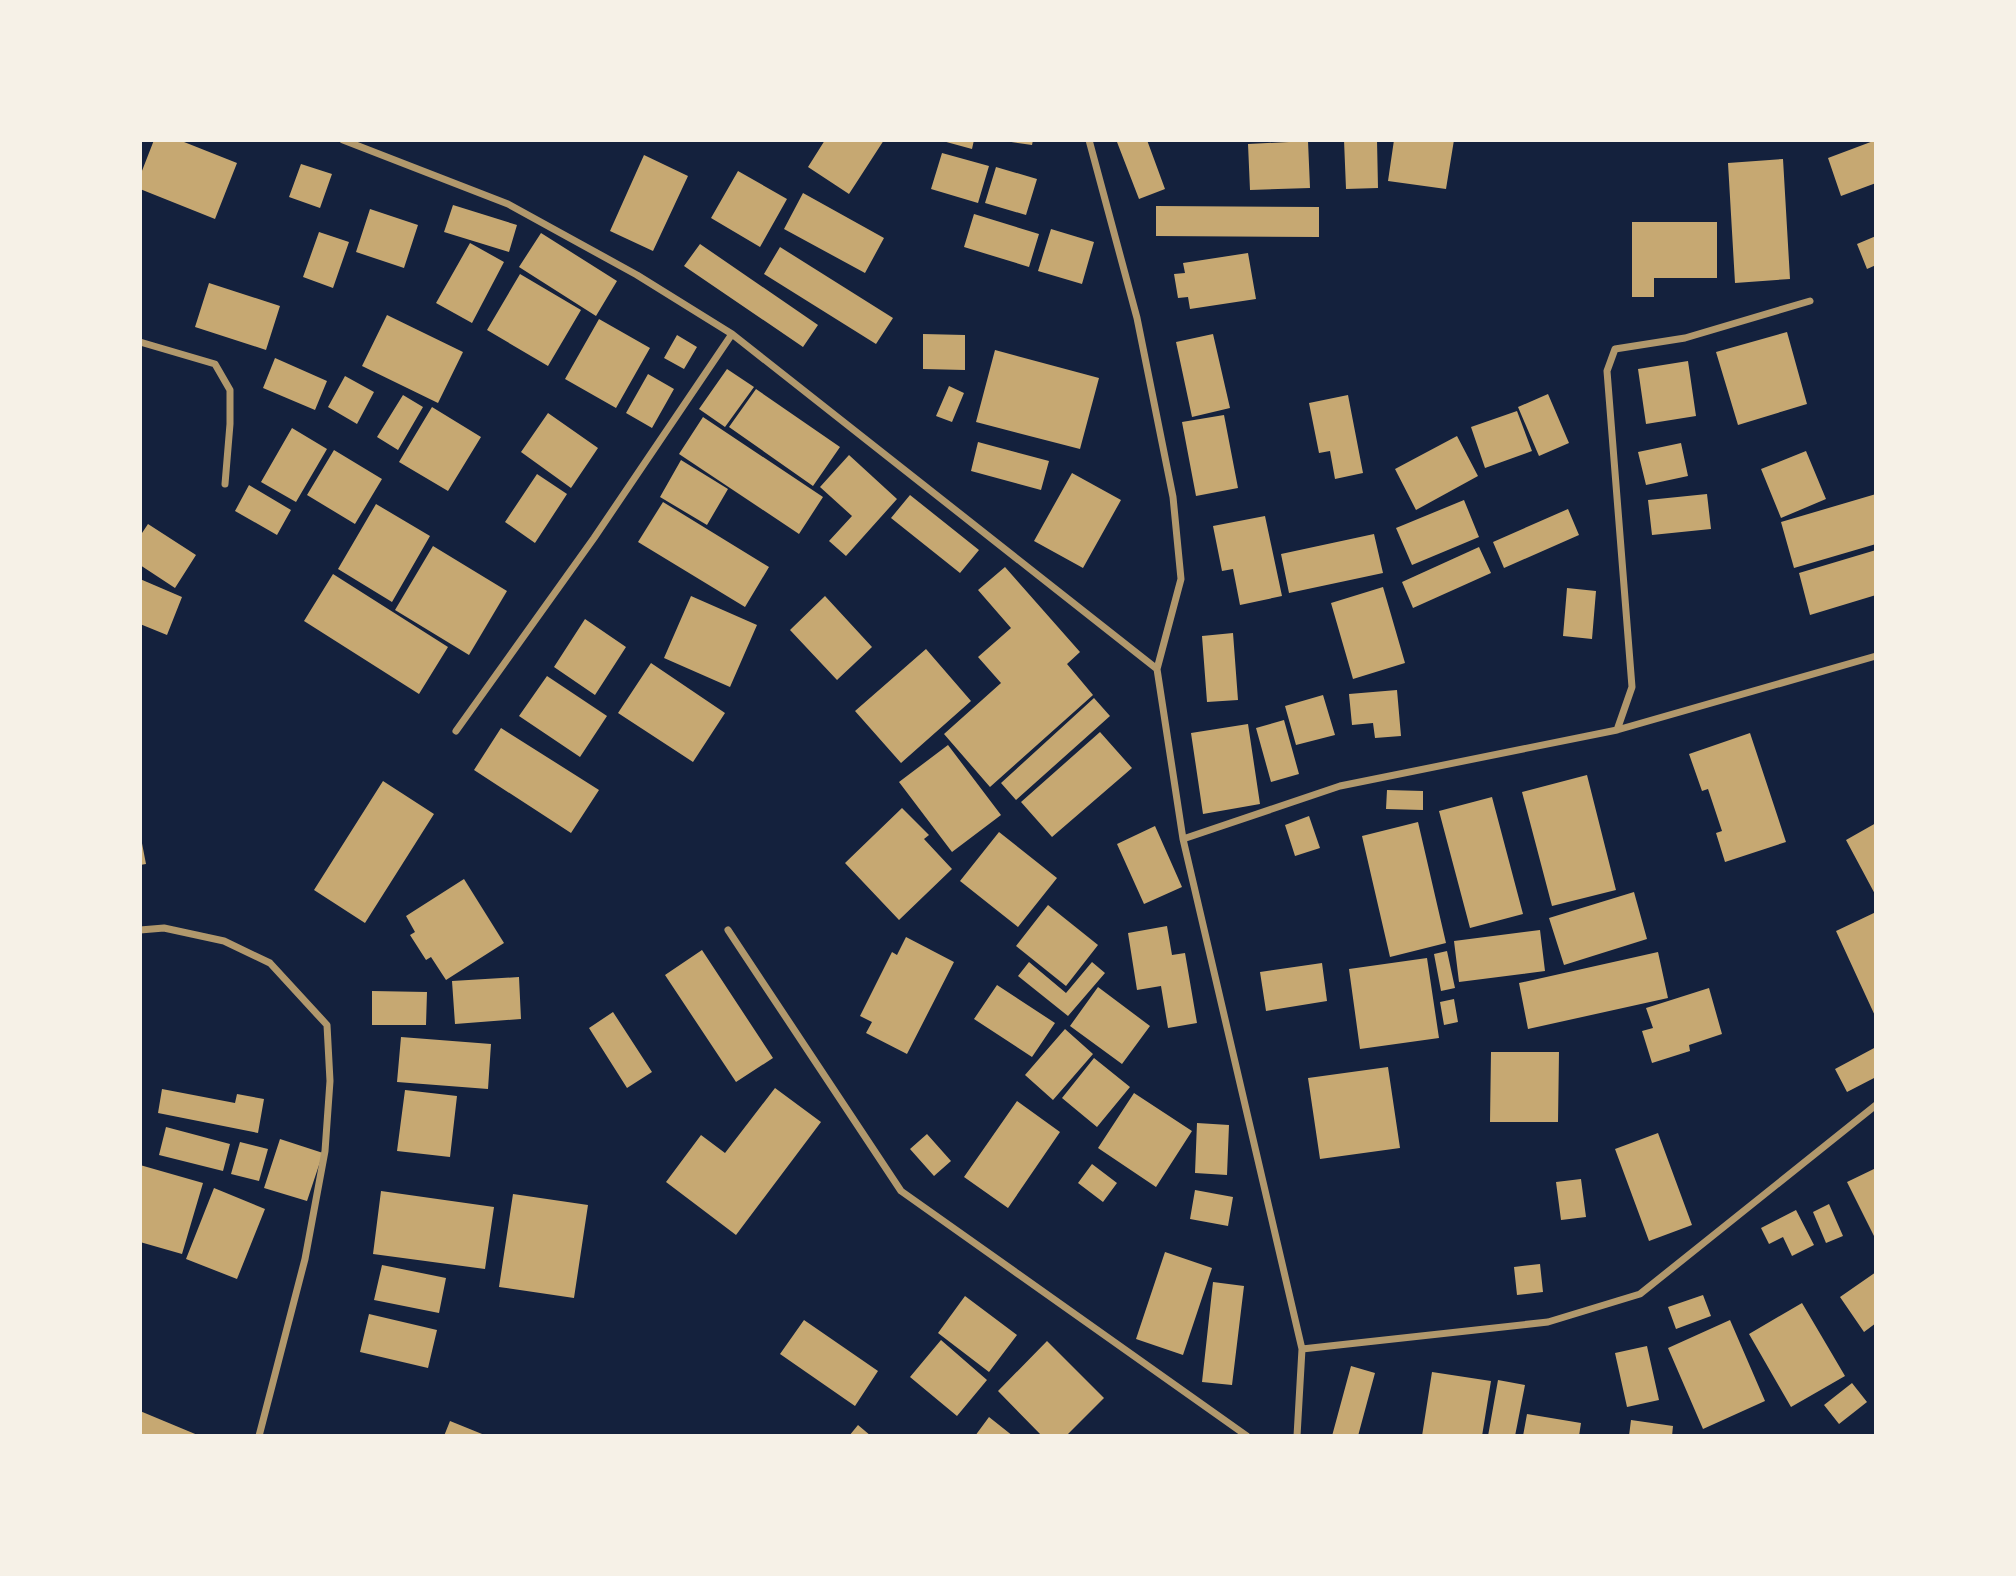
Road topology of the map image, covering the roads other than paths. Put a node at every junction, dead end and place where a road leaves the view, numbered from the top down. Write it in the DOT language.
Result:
graph roads {
  1 [pos="343,140"];
  2 [pos="1089,140"];
  3 [pos="1810,301"];
  4 [pos="732,334"];
  5 [pos="140,342"];
  6 [pos="225,484"];
  7 [pos="1876,656"];
  8 [pos="1157,669"];
  9 [pos="1618,730"];
  10 [pos="456,732"];
  11 [pos="1183,839"];
  12 [pos="140,930"];
  13 [pos="728,930"];
  14 [pos="1876,1106"];
  15 [pos="1301,1349"];
  16 [pos="259,1436"];
  17 [pos="1247,1436"];
  18 [pos="1297,1436"];
  1 -- 4 [label="street"];
  2 -- 8 [label="street"];
  3 -- 9 [label="street"];
  4 -- 8 [label="street"];
  4 -- 10 [label="street"];
  5 -- 6 [label="street"];
  7 -- 9 [label="street"];
  8 -- 11 [label="street"];
  9 -- 11 [label="street"];
  11 -- 15 [label="street"];
  12 -- 16 [label="street"];
  13 -- 17 [label="street"];
  14 -- 15 [label="street"];
  15 -- 18 [label="street"];
}
